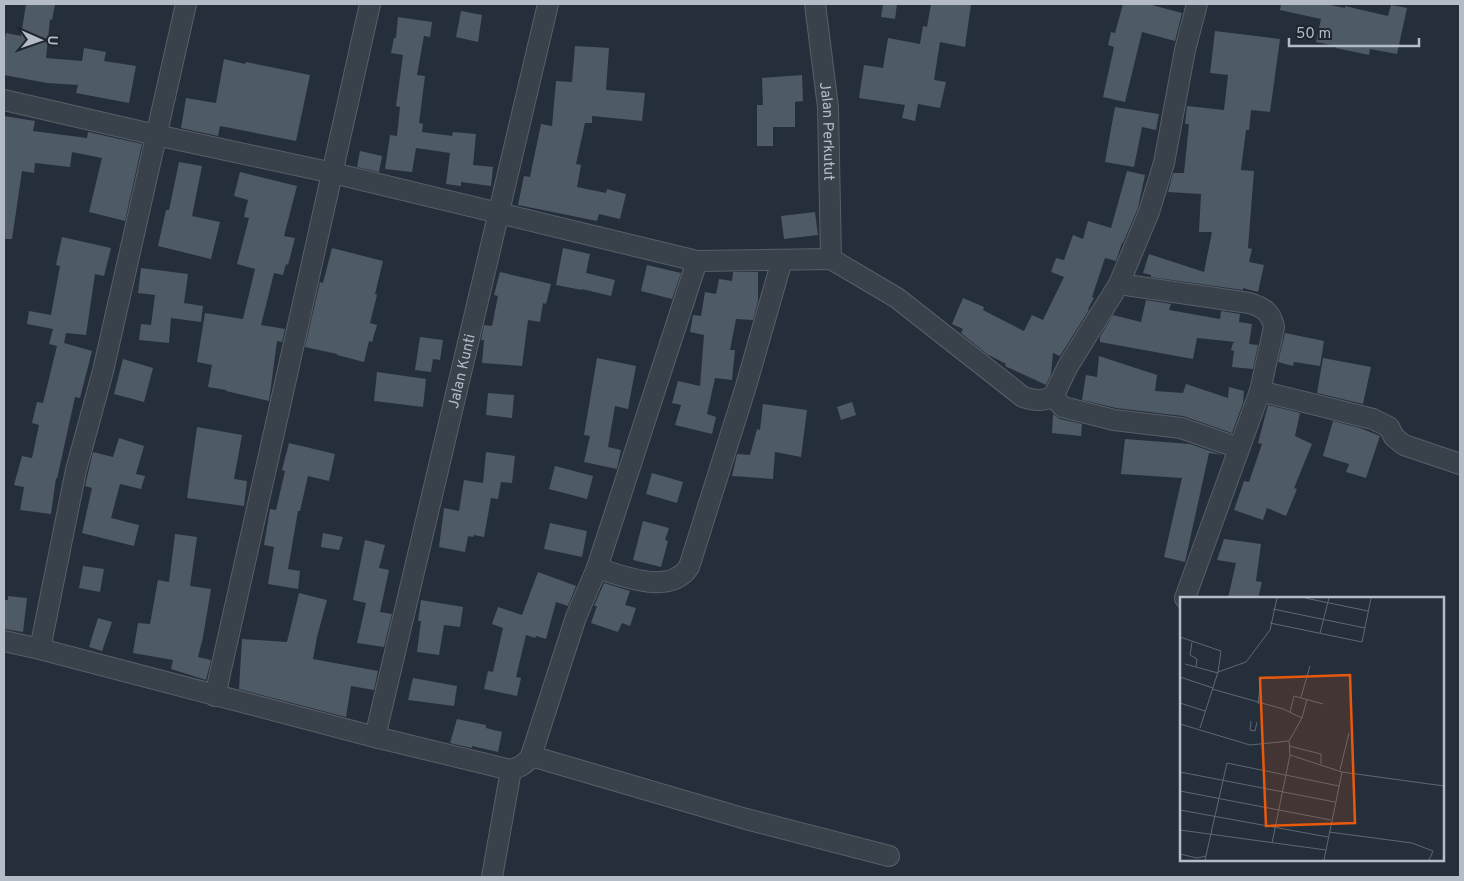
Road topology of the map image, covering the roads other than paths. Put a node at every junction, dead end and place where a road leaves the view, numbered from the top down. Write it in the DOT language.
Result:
graph roads {
  1 [pos="186,4"];
  2 [pos="370,4"];
  3 [pos="548,4"];
  4 [pos="815,4"];
  5 [pos="1197,4"];
  6 [pos="4,100"];
  7 [pos="156,135"];
  8 [pos="333,173"];
  9 [pos="498,212"];
  10 [pos="831,259"];
  11 [pos="782,260"];
  12 [pos="697,261"];
  13 [pos="1119,284"];
  14 [pos="1260,391"];
  15 [pos="1054,397"];
  16 [pos="1239,448"];
  17 [pos="1460,464"];
  18 [pos="597,568"];
  19 [pos="1185,597"];
  20 [pos="4,642"];
  21 [pos="40,649"];
  22 [pos="215,696"];
  23 [pos="375,737"];
  24 [pos="531,756"];
  25 [pos="511,770"];
  26 [pos="889,856"];
  27 [pos="492,877"];
  1 -- 7 [label="street"];
  2 -- 8 [label="street"];
  3 -- 9 [label="street, Jalan Kunti"];
  4 -- 10 [label="street, Jalan Perkutut"];
  5 -- 13 [label="street"];
  6 -- 7 [label="street"];
  7 -- 8 [label="street"];
  7 -- 21 [label="street"];
  8 -- 9 [label="street"];
  8 -- 22 [label="street"];
  9 -- 12 [label="street"];
  9 -- 23 [label="street, Jalan Kunti"];
  10 -- 11 [label="street"];
  10 -- 15 [label="street"];
  11 -- 12 [label="street"];
  11 -- 18 [label="street"];
  12 -- 18 [label="street"];
  13 -- 14 [label="street"];
  13 -- 15 [label="street"];
  14 -- 16 [label="street"];
  14 -- 17 [label="street"];
  15 -- 16 [label="street"];
  16 -- 19 [label="street"];
  18 -- 24 [label="street"];
  20 -- 21 [label="street"];
  21 -- 22 [label="street"];
  22 -- 23 [label="street"];
  23 -- 25 [label="street"];
  24 -- 25 [label="street"];
  24 -- 26 [label="street"];
  25 -- 27 [label="street"];
}
